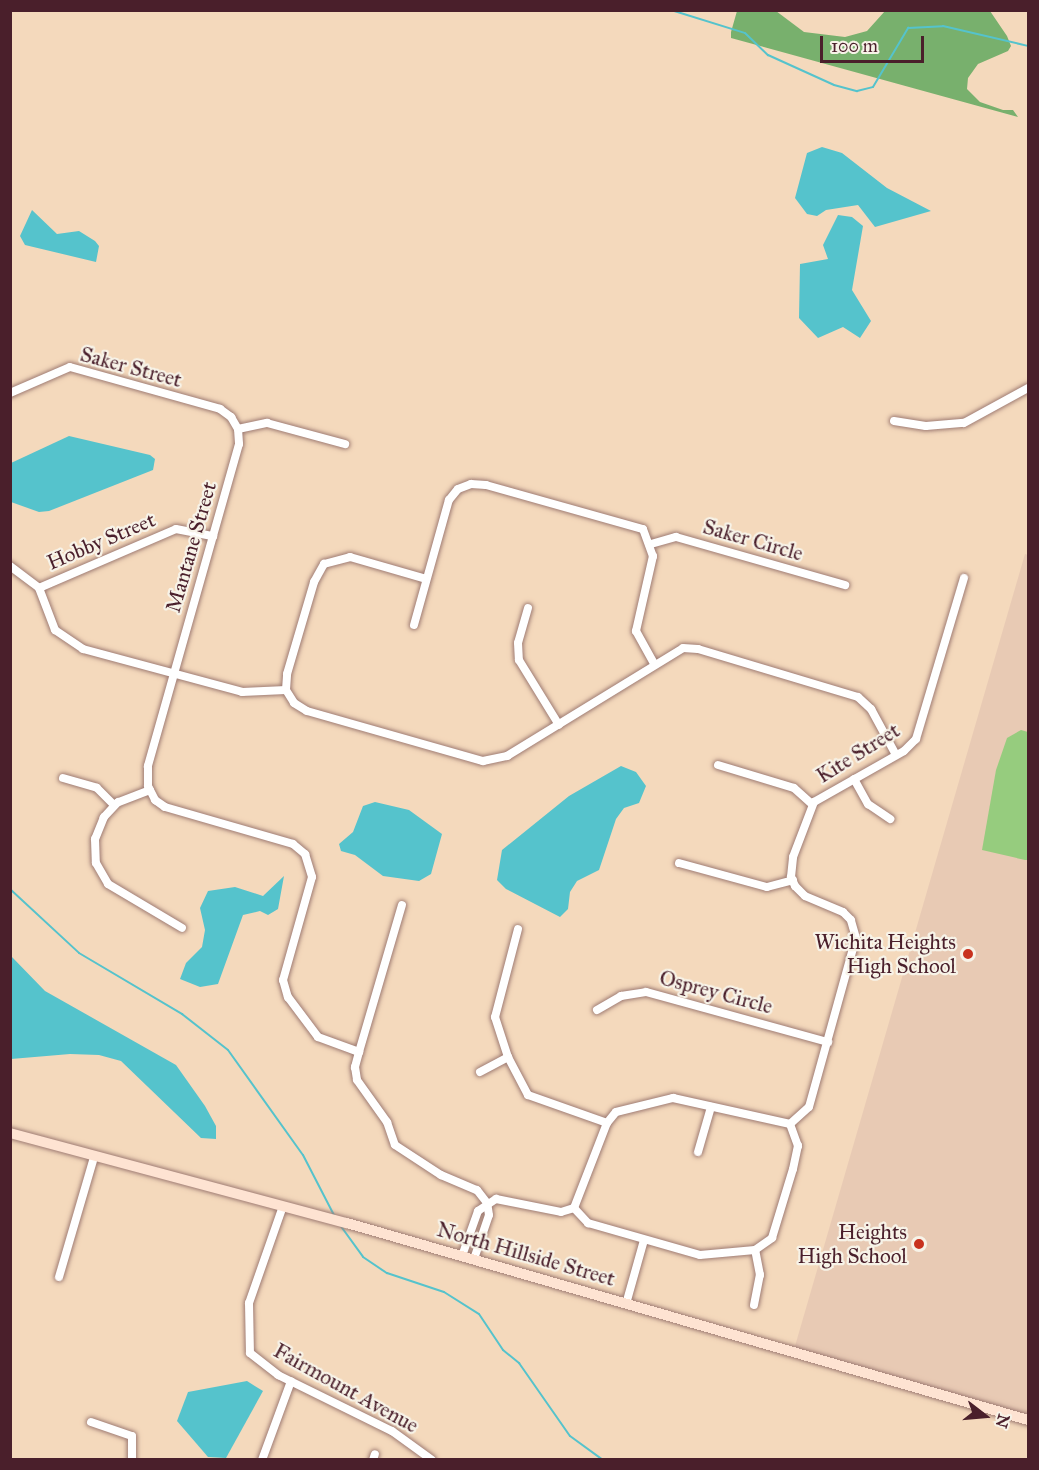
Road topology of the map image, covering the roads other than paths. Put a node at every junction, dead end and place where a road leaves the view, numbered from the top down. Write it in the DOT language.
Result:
graph roads {
  1 [pos="1029,387"];
  2 [pos="10,393"];
  3 [pos="894,421"];
  4 [pos="238,429"];
  5 [pos="345,444"];
  6 [pos="213,536"];
  7 [pos="651,544"];
  8 [pos="10,566"];
  9 [pos="964,578"];
  10 [pos="426,579"];
  11 [pos="845,585"];
  12 [pos="39,588"];
  13 [pos="528,608"];
  14 [pos="414,625"];
  15 [pos="654,664"];
  16 [pos="173,675"];
  17 [pos="286,690"];
  18 [pos="559,725"];
  19 [pos="896,755"];
  20 [pos="718,765"];
  21 [pos="63,778"];
  22 [pos="854,779"];
  23 [pos="150,790"];
  24 [pos="812,804"];
  25 [pos="114,805"];
  26 [pos="890,819"];
  27 [pos="679,863"];
  28 [pos="793,880"];
  29 [pos="402,905"];
  30 [pos="182,928"];
  31 [pos="518,929"];
  32 [pos="597,1010"];
  33 [pos="828,1042"];
  34 [pos="359,1052"];
  35 [pos="508,1057"];
  36 [pos="480,1072"];
  37 [pos="711,1107"];
  38 [pos="607,1123"];
  39 [pos="790,1124"];
  40 [pos="10,1131"];
  41 [pos="698,1152"];
  42 [pos="94,1157"];
  43 [pos="487,1203"];
  44 [pos="283,1206"];
  45 [pos="574,1208"];
  46 [pos="644,1240"];
  47 [pos="755,1250"];
  48 [pos="462,1256"];
  49 [pos="474,1259"];
  50 [pos="59,1277"];
  51 [pos="626,1304"];
  52 [pos="754,1305"];
  53 [pos="291,1381"];
  54 [pos="1029,1420"];
  55 [pos="91,1422"];
  56 [pos="132,1460"];
  57 [pos="262,1460"];
  58 [pos="432,1460"];
  1 -- 3 [label="street"];
  2 -- 4 [label="street, Saker Street"];
  4 -- 5 [label="street"];
  4 -- 6 [label="street, Mantane Street"];
  6 -- 12 [label="street, Hobby Street"];
  6 -- 16 [label="street, Mantane Street"];
  7 -- 10 [label="street"];
  7 -- 11 [label="street, Saker Circle"];
  7 -- 15 [label="street"];
  8 -- 12 [label="street"];
  9 -- 19 [label="street, Kite Street"];
  10 -- 14 [label="street"];
  10 -- 17 [label="street"];
  12 -- 16 [label="street"];
  13 -- 18 [label="street"];
  15 -- 18 [label="street"];
  15 -- 19 [label="street"];
  16 -- 17 [label="street"];
  16 -- 23 [label="street, Mantane Street"];
  17 -- 18 [label="street"];
  19 -- 22 [label="street, Kite Street"];
  20 -- 24 [label="street"];
  21 -- 25 [label="street"];
  22 -- 24 [label="street, Kite Street"];
  22 -- 26 [label="street"];
  23 -- 25 [label="street"];
  23 -- 34 [label="street"];
  24 -- 28 [label="street, Kite Street"];
  25 -- 30 [label="street"];
  27 -- 28 [label="street"];
  28 -- 33 [label="street"];
  29 -- 34 [label="street"];
  31 -- 35 [label="street"];
  32 -- 33 [label="street, Osprey Circle"];
  33 -- 39 [label="street"];
  34 -- 43 [label="street"];
  35 -- 36 [label="street"];
  35 -- 38 [label="street"];
  37 -- 38 [label="street"];
  37 -- 39 [label="street"];
  37 -- 41 [label="street"];
  38 -- 45 [label="street"];
  39 -- 47 [label="street"];
  40 -- 42 [label="main road, North Hillside Street"];
  42 -- 44 [label="main road, North Hillside Street"];
  42 -- 50 [label="street"];
  43 -- 45 [label="street"];
  43 -- 48 [label="street"];
  43 -- 49 [label="street"];
  44 -- 48 [label="main road, North Hillside Street"];
  44 -- 53 [label="street, Fairmount Avenue"];
  45 -- 46 [label="street"];
  46 -- 47 [label="street"];
  46 -- 51 [label="street"];
  47 -- 52 [label="street"];
  48 -- 49 [label="main road, North Hillside Street"];
  49 -- 51 [label="main road, North Hillside Street"];
  51 -- 54 [label="main road, North Hillside Street"];
  53 -- 57 [label="street"];
  53 -- 58 [label="street, Fairmount Avenue"];
  55 -- 56 [label="street"];
}
